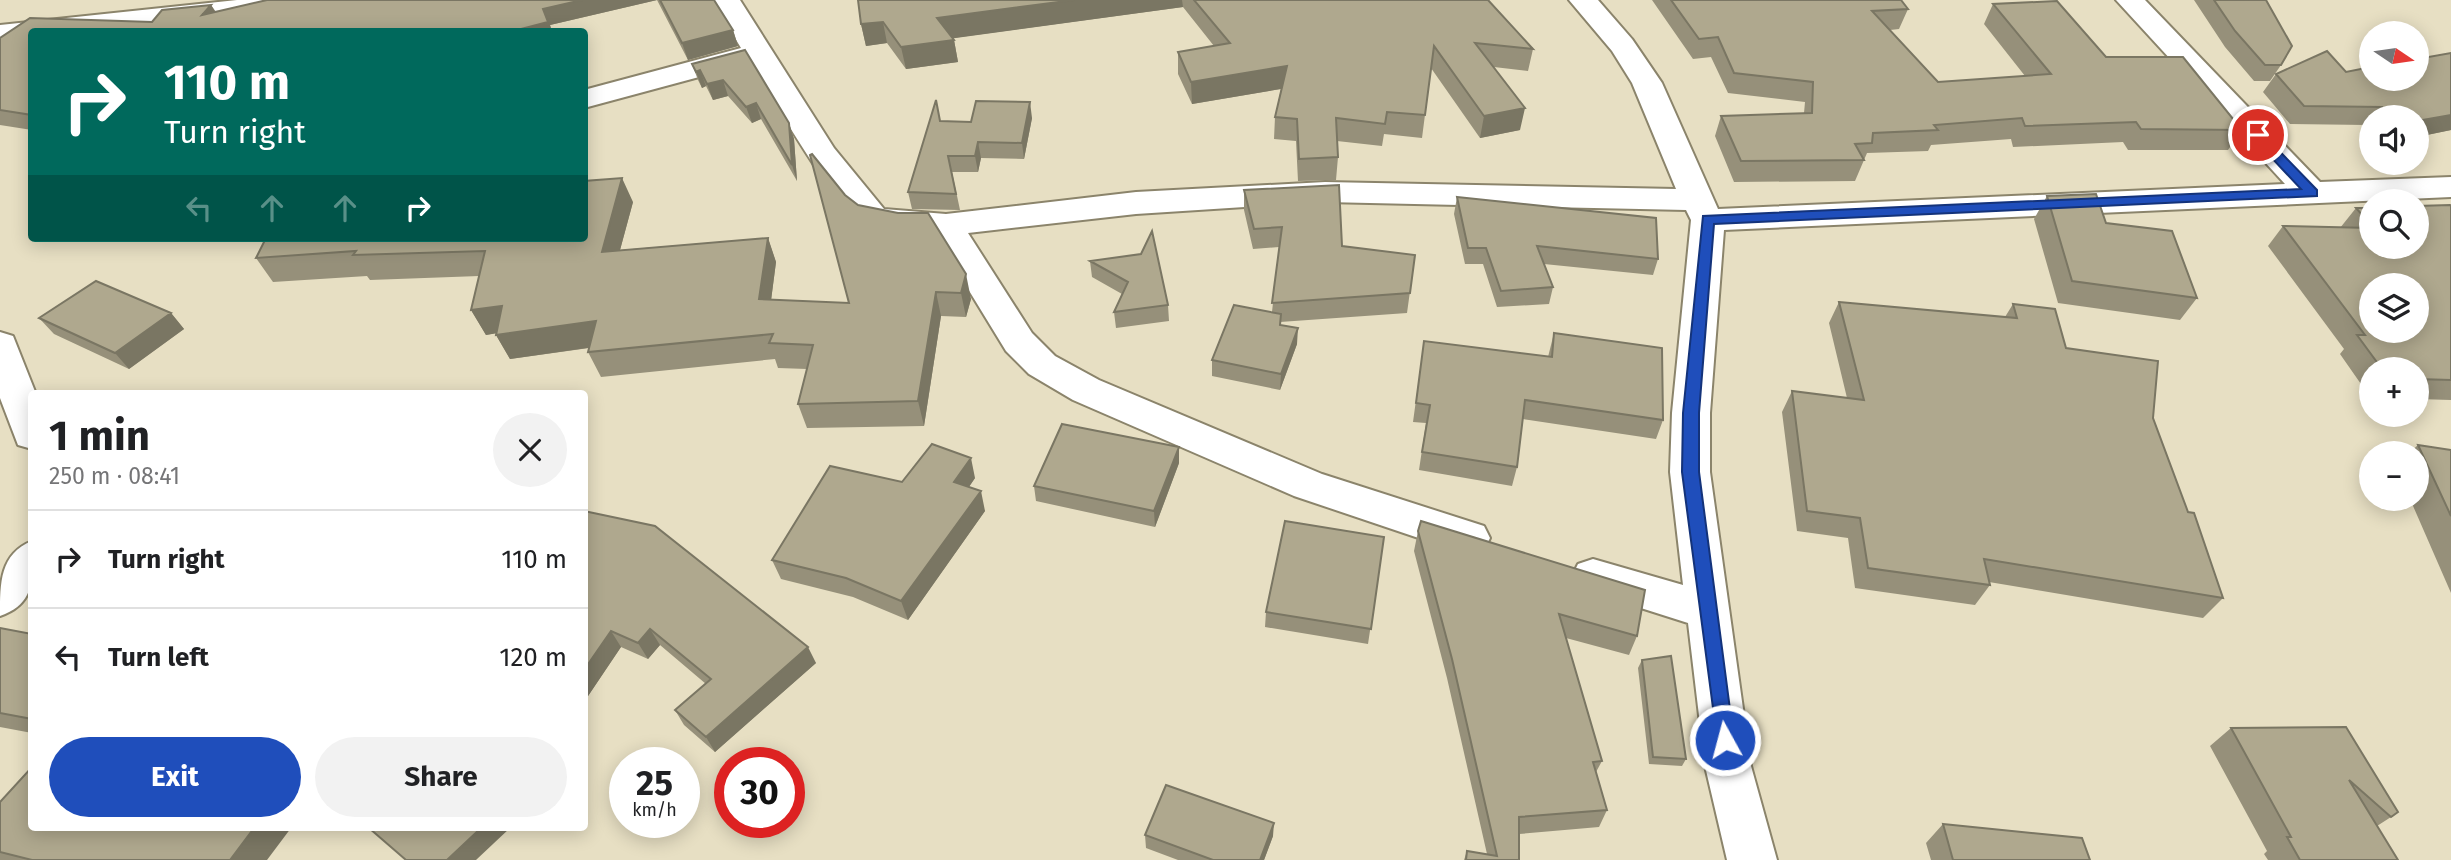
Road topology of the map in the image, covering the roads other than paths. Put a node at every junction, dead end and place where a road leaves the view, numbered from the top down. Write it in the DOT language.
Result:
graph roads {
  1 [pos="314,0"];
  2 [pos="726,0"];
  3 [pos="1583,0"];
  4 [pos="2130,0"];
  5 [pos="55,28"];
  6 [pos="28,31"];
  7 [pos="0,34"];
  8 [pos="759,52"];
  9 [pos="588,98"];
  10 [pos="2451,187"];
  11 [pos="2312,193"];
  12 [pos="1702,210"];
  13 [pos="946,225"];
  14 [pos="0,345"];
  15 [pos="28,424"];
  16 [pos="1503,548"];
  17 [pos="28,563"];
  18 [pos="1554,564"];
  19 [pos="0,598"];
  20 [pos="1709,611"];
  21 [pos="1752,860"];
  1 -- 5 [label="street"];
  2 -- 8 [label="street"];
  3 -- 12 [label="street"];
  4 -- 11 [label="street"];
  6 -- 7 [label="street"];
  8 -- 9 [label="street"];
  8 -- 13 [label="street"];
  10 -- 11 [label="street"];
  11 -- 12 [label="street"];
  12 -- 13 [label="street"];
  12 -- 20 [label="street"];
  13 -- 16 [label="street"];
  14 -- 15 [label="street"];
  17 -- 19 [label="street"];
  18 -- 20 [label="street"];
  20 -- 21 [label="street"];
}
